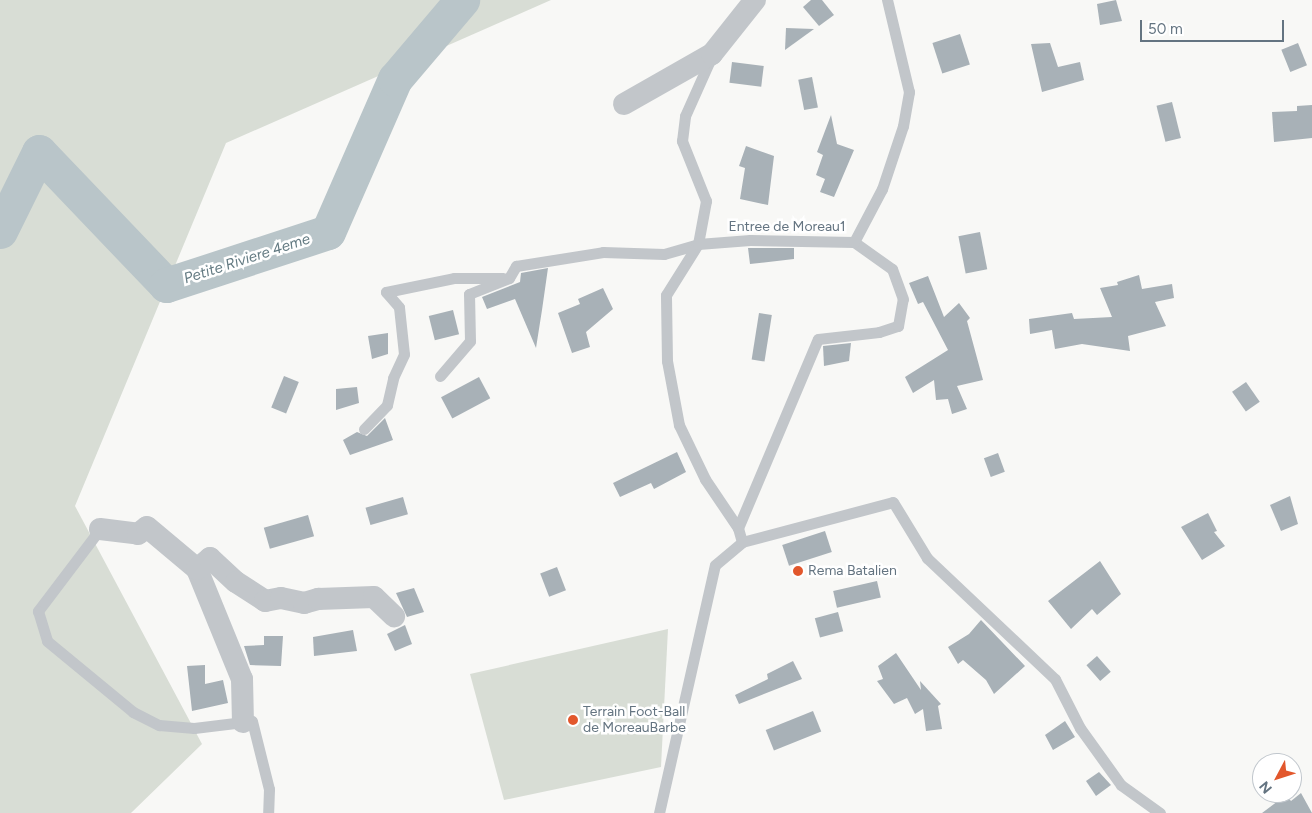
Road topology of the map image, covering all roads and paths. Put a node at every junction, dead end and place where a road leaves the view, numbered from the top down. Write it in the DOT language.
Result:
graph roads {
  1 [pos="754,0"];
  2 [pos="887,0"];
  3 [pos="712,54"];
  4 [pos="624,104"];
  5 [pos="854,242"];
  6 [pos="698,244"];
  7 [pos="510,278"];
  8 [pos="440,376"];
  9 [pos="364,428"];
  10 [pos="738,528"];
  11 [pos="100,529"];
  12 [pos="742,542"];
  13 [pos="197,569"];
  14 [pos="394,616"];
  15 [pos="243,722"];
  16 [pos="268,813"];
  17 [pos="659,813"];
  18 [pos="1160,813"];
  1 -- 3 [label="street"];
  2 -- 5 [label="lane, Entree de Moreau1"];
  3 -- 4 [label="street"];
  3 -- 6 [label="lane"];
  5 -- 6 [label="lane, Entree de Moreau1"];
  5 -- 10 [label="lane"];
  6 -- 7 [label="lane, Entree de Moreau1"];
  6 -- 10 [label="lane"];
  7 -- 8 [label="lane"];
  7 -- 9 [label="lane"];
  10 -- 12 [label="lane"];
  11 -- 13 [label="street"];
  11 -- 15 [label="lane"];
  12 -- 17 [label="lane"];
  12 -- 18 [label="lane"];
  13 -- 14 [label="street"];
  13 -- 15 [label="street"];
  15 -- 16 [label="lane"];
}
